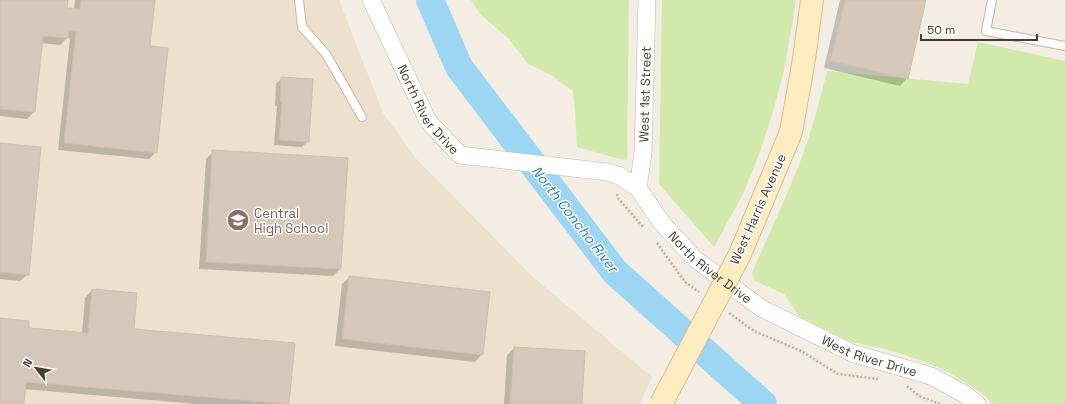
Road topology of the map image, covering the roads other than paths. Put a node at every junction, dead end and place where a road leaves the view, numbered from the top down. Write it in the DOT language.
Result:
graph roads {
  1 [pos="299,0"];
  2 [pos="371,0"];
  3 [pos="647,0"];
  4 [pos="812,0"];
  5 [pos="992,0"];
  6 [pos="1065,46"];
  7 [pos="362,116"];
  8 [pos="638,188"];
  9 [pos="761,308"];
  10 [pos="661,404"];
  11 [pos="977,404"];
  1 -- 7 [label="lane"];
  2 -- 8 [label="street, North River Drive"];
  3 -- 8 [label="street, West 1st Street"];
  4 -- 10 [label="street, West Harris Avenue, bridge"];
  5 -- 6 [label="lane"];
  8 -- 9 [label="street, North River Drive"];
  9 -- 11 [label="street, West River Drive"];
}
